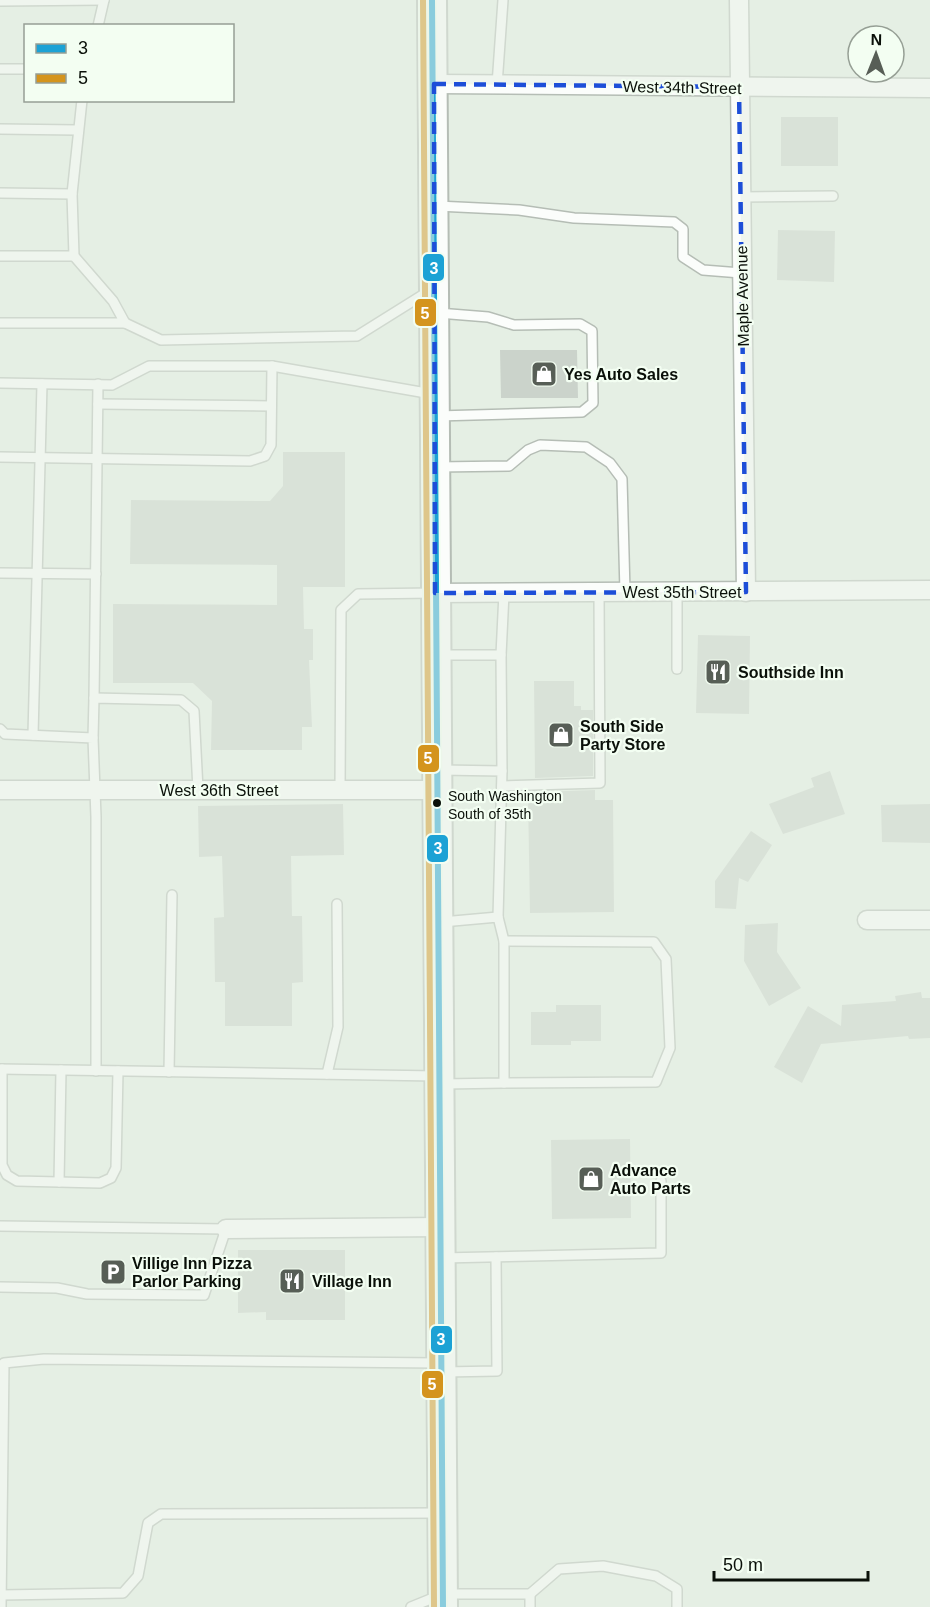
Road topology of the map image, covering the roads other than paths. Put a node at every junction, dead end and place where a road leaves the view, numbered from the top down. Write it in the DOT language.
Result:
graph roads {
  1 [pos="104,0"];
  2 [pos="432,0"];
  3 [pos="503,0"];
  4 [pos="739,0"];
  5 [pos="0,1"];
  6 [pos="98,24"];
  7 [pos="0,69"];
  8 [pos="24,69"];
  9 [pos="434,84"];
  10 [pos="497,85"];
  11 [pos="739,87"];
  12 [pos="930,88"];
  13 [pos="82,102"];
  14 [pos="0,129"];
  15 [pos="77,130"];
  16 [pos="0,193"];
  17 [pos="72,194"];
  18 [pos="833,196"];
  19 [pos="741,197"];
  20 [pos="434,206"];
  21 [pos="0,256"];
  22 [pos="74,256"];
  23 [pos="741,273"];
  24 [pos="434,301"];
  25 [pos="0,323"];
  26 [pos="125,323"];
  27 [pos="272,366"];
  28 [pos="0,383"];
  29 [pos="42,384"];
  30 [pos="98,384"];
  31 [pos="98,404"];
  32 [pos="434,405"];
  33 [pos="271,406"];
  34 [pos="0,457"];
  35 [pos="40,457"];
  36 [pos="97,458"];
  37 [pos="435,467"];
  38 [pos="0,573"];
  39 [pos="37,573"];
  40 [pos="96,574"];
  41 [pos="930,590"];
  42 [pos="625,592"];
  43 [pos="677,592"];
  44 [pos="746,592"];
  45 [pos="435,593"];
  46 [pos="504,593"];
  47 [pos="599,593"];
  48 [pos="436,655"];
  49 [pos="501,655"];
  50 [pos="677,669"];
  51 [pos="94,698"];
  52 [pos="0,729"];
  53 [pos="33,735"];
  54 [pos="93,738"];
  55 [pos="502,771"];
  56 [pos="438,780"];
  57 [pos="502,786"];
  58 [pos="0,790"];
  59 [pos="94,790"];
  60 [pos="198,790"];
  61 [pos="340,790"];
  62 [pos="172,895"];
  63 [pos="337,904"];
  64 [pos="498,917"];
  65 [pos="867,920"];
  66 [pos="930,920"];
  67 [pos="438,922"];
  68 [pos="504,941"];
  69 [pos="1,1069"];
  70 [pos="61,1070"];
  71 [pos="96,1071"];
  72 [pos="118,1071"];
  73 [pos="169,1072"];
  74 [pos="327,1074"];
  75 [pos="439,1080"];
  76 [pos="504,1083"];
  77 [pos="661,1181"];
  78 [pos="59,1182"];
  79 [pos="0,1226"];
  80 [pos="440,1227"];
  81 [pos="226,1228"];
  82 [pos="496,1257"];
  83 [pos="440,1258"];
  84 [pos="0,1287"];
  85 [pos="441,1367"];
  86 [pos="442,1513"];
  87 [pos="530,1594"];
  88 [pos="1,1595"];
  89 [pos="443,1600"];
  90 [pos="1,1607"];
  91 [pos="411,1607"];
  92 [pos="530,1607"];
  93 [pos="677,1607"];
  1 -- 5 [label="lane"];
  1 -- 6 [label="lane"];
  2 -- 9 [label="main road"];
  3 -- 10 [label="lane"];
  4 -- 11 [label="street, Maple Avenue"];
  7 -- 8 [label="lane"];
  9 -- 10 [label="street, West 34th Street"];
  9 -- 20 [label="main road"];
  10 -- 11 [label="street, West 34th Street"];
  11 -- 12 [label="street, West 34th Street"];
  11 -- 19 [label="street, Maple Avenue"];
  13 -- 15 [label="lane"];
  14 -- 15 [label="lane"];
  15 -- 17 [label="lane"];
  16 -- 17 [label="lane"];
  17 -- 22 [label="lane"];
  18 -- 19 [label="lane"];
  19 -- 23 [label="street, Maple Avenue"];
  20 -- 23 [label="lane"];
  20 -- 24 [label="main road"];
  21 -- 22 [label="lane"];
  22 -- 26 [label="lane"];
  23 -- 44 [label="street, Maple Avenue"];
  24 -- 26 [label="lane"];
  24 -- 32 [label="main road"];
  24 -- 32 [label="lane"];
  25 -- 26 [label="lane"];
  27 -- 30 [label="lane"];
  27 -- 32 [label="lane"];
  27 -- 33 [label="lane"];
  28 -- 29 [label="lane"];
  29 -- 30 [label="lane"];
  29 -- 35 [label="lane"];
  30 -- 31 [label="lane"];
  31 -- 33 [label="lane"];
  31 -- 36 [label="lane"];
  32 -- 37 [label="main road"];
  33 -- 36 [label="lane"];
  34 -- 35 [label="lane"];
  35 -- 36 [label="lane"];
  35 -- 39 [label="lane"];
  36 -- 40 [label="lane"];
  37 -- 42 [label="lane"];
  37 -- 45 [label="main road"];
  38 -- 39 [label="lane"];
  39 -- 40 [label="lane"];
  39 -- 53 [label="lane"];
  40 -- 51 [label="lane"];
  41 -- 44 [label="street, West 35th Street"];
  42 -- 43 [label="street, West 35th Street"];
  42 -- 47 [label="street, West 35th Street"];
  43 -- 44 [label="street, West 35th Street"];
  43 -- 50 [label="lane"];
  45 -- 46 [label="street, West 35th Street"];
  45 -- 48 [label="main road"];
  45 -- 61 [label="lane"];
  46 -- 47 [label="street, West 35th Street"];
  46 -- 49 [label="lane"];
  47 -- 57 [label="lane"];
  48 -- 49 [label="lane"];
  48 -- 56 [label="main road"];
  49 -- 55 [label="lane"];
  51 -- 54 [label="lane"];
  51 -- 60 [label="lane"];
  52 -- 53 [label="lane"];
  53 -- 54 [label="lane"];
  54 -- 59 [label="lane"];
  55 -- 56 [label="lane"];
  55 -- 57 [label="lane"];
  56 -- 61 [label="street, West 36th Street"];
  56 -- 67 [label="main road"];
  57 -- 64 [label="lane"];
  58 -- 59 [label="street, West 36th Street"];
  59 -- 60 [label="street, West 36th Street"];
  59 -- 71 [label="lane"];
  60 -- 61 [label="street, West 36th Street"];
  62 -- 73 [label="lane"];
  63 -- 74 [label="lane"];
  64 -- 67 [label="lane"];
  64 -- 68 [label="lane"];
  65 -- 66 [label="street"];
  67 -- 75 [label="main road"];
  68 -- 76 [label="lane"];
  68 -- 76 [label="lane"];
  69 -- 70 [label="lane"];
  69 -- 78 [label="lane"];
  70 -- 71 [label="lane"];
  70 -- 78 [label="lane"];
  71 -- 72 [label="lane"];
  72 -- 73 [label="lane"];
  72 -- 78 [label="lane"];
  73 -- 74 [label="lane"];
  74 -- 75 [label="lane"];
  75 -- 76 [label="lane"];
  75 -- 80 [label="main road"];
  77 -- 82 [label="lane"];
  79 -- 81 [label="lane"];
  80 -- 81 [label="street"];
  80 -- 83 [label="main road"];
  81 -- 84 [label="lane"];
  82 -- 83 [label="lane"];
  82 -- 85 [label="lane"];
  83 -- 85 [label="main road"];
  85 -- 86 [label="main road"];
  85 -- 88 [label="lane"];
  86 -- 88 [label="lane"];
  86 -- 89 [label="main road"];
  87 -- 89 [label="lane"];
  87 -- 92 [label="lane"];
  87 -- 93 [label="lane"];
  88 -- 90 [label="lane"];
  89 -- 91 [label="lane"];
}
